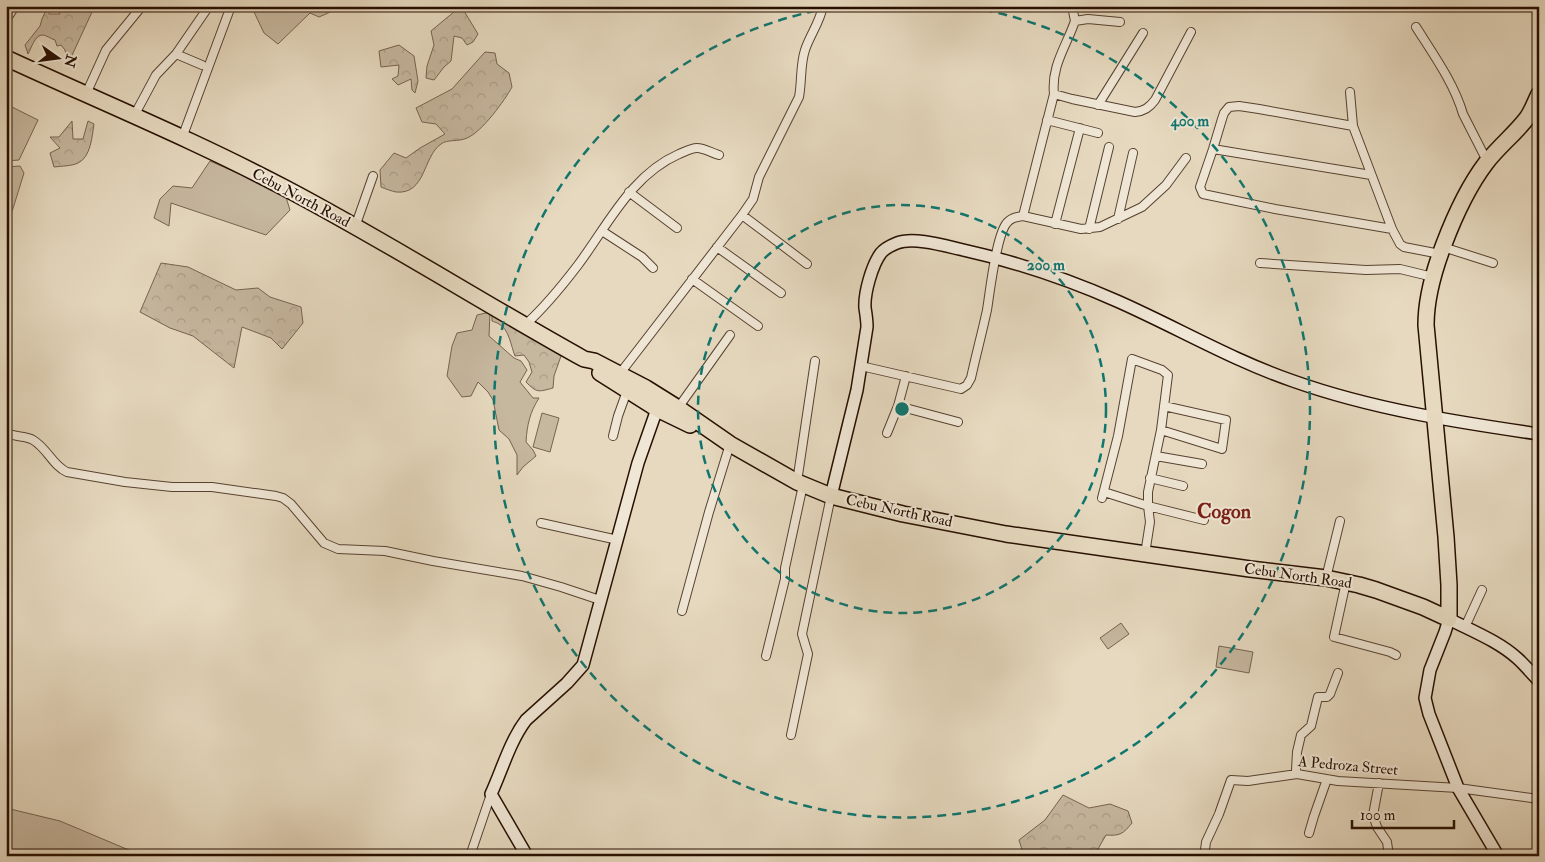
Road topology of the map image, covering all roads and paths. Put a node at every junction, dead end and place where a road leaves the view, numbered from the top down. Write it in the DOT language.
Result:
graph roads {
  1 [pos="15,6"];
  2 [pos="142,6"];
  3 [pos="209,6"];
  4 [pos="231,6"];
  5 [pos="823,6"];
  6 [pos="1074,6"];
  7 [pos="6,20"];
  8 [pos="1075,21"];
  9 [pos="1120,22"];
  10 [pos="1416,27"];
  11 [pos="1191,32"];
  12 [pos="1142,33"];
  13 [pos="176,54"];
  14 [pos="6,58"];
  15 [pos="202,65"];
  16 [pos="1350,92"];
  17 [pos="86,94"];
  18 [pos="1054,94"];
  19 [pos="1539,94"];
  20 [pos="1098,104"];
  21 [pos="134,116"];
  22 [pos="1047,120"];
  23 [pos="1353,126"];
  24 [pos="1080,128"];
  25 [pos="1098,133"];
  26 [pos="182,138"];
  27 [pos="1109,147"];
  28 [pos="1213,149"];
  29 [pos="1133,153"];
  30 [pos="719,155"];
  31 [pos="1186,158"];
  32 [pos="1487,161"];
  33 [pos="1371,175"];
  34 [pos="373,176"];
  35 [pos="629,192"];
  36 [pos="742,215"];
  37 [pos="1023,216"];
  38 [pos="1118,219"];
  39 [pos="1055,224"];
  40 [pos="355,226"];
  41 [pos="677,228"];
  42 [pos="1089,229"];
  43 [pos="1392,229"];
  44 [pos="602,230"];
  45 [pos="717,247"];
  46 [pos="1442,250"];
  47 [pos="996,257"];
  48 [pos="1260,263"];
  49 [pos="1493,263"];
  50 [pos="807,264"];
  51 [pos="654,268"];
  52 [pos="1432,277"];
  53 [pos="692,280"];
  54 [pos="781,293"];
  55 [pos="525,325"];
  56 [pos="758,326"];
  57 [pos="730,335"];
  58 [pos="815,360"];
  59 [pos="861,366"];
  60 [pos="906,376"];
  61 [pos="617,378"];
  62 [pos="627,391"];
  63 [pos="654,400"];
  64 [pos="898,406"];
  65 [pos="1164,406"];
  66 [pos="678,408"];
  67 [pos="1435,417"];
  68 [pos="958,422"];
  69 [pos="1161,430"];
  70 [pos="6,432"];
  71 [pos="887,433"];
  72 [pos="1539,434"];
  73 [pos="613,436"];
  74 [pos="726,442"];
  75 [pos="1156,456"];
  76 [pos="1202,464"];
  77 [pos="1150,478"];
  78 [pos="800,483"];
  79 [pos="1183,486"];
  80 [pos="831,496"];
  81 [pos="1148,506"];
  82 [pos="1204,520"];
  83 [pos="1340,521"];
  84 [pos="541,523"];
  85 [pos="618,540"];
  86 [pos="1145,554"];
  87 [pos="1326,578"];
  88 [pos="1346,582"];
  89 [pos="1449,585"];
  90 [pos="1482,590"];
  91 [pos="600,600"];
  92 [pos="1423,607"];
  93 [pos="682,611"];
  94 [pos="1449,619"];
  95 [pos="1465,627"];
  96 [pos="1396,655"];
  97 [pos="766,656"];
  98 [pos="1338,673"];
  99 [pos="1539,681"];
  100 [pos="791,735"];
  101 [pos="1297,774"];
  102 [pos="1327,779"];
  103 [pos="1379,783"];
  104 [pos="1458,788"];
  105 [pos="491,794"];
  106 [pos="1539,799"];
  107 [pos="1309,833"];
  108 [pos="1205,850"];
  109 [pos="470,856"];
  110 [pos="527,856"];
  111 [pos="1390,856"];
  112 [pos="1498,856"];
  1 -- 7 [label="street"];
  2 -- 17 [label="street"];
  3 -- 13 [label="street"];
  4 -- 26 [label="street"];
  5 -- 36 [label="street"];
  6 -- 8 [label="street"];
  8 -- 9 [label="street"];
  8 -- 18 [label="street"];
  10 -- 32 [label="street"];
  11 -- 20 [label="street"];
  12 -- 20 [label="street"];
  13 -- 15 [label="street"];
  13 -- 21 [label="street"];
  14 -- 17 [label="highway, Cebu North Road"];
  16 -- 23 [label="street"];
  17 -- 21 [label="highway, Cebu North Road"];
  18 -- 20 [label="street"];
  18 -- 22 [label="street"];
  19 -- 32 [label="highway"];
  21 -- 26 [label="highway, Cebu North Road"];
  22 -- 24 [label="street"];
  22 -- 37 [label="street"];
  23 -- 28 [label="street"];
  23 -- 33 [label="street"];
  24 -- 25 [label="street"];
  24 -- 39 [label="street"];
  26 -- 40 [label="highway, Cebu North Road"];
  27 -- 42 [label="street"];
  28 -- 33 [label="street"];
  28 -- 43 [label="street"];
  29 -- 38 [label="street"];
  30 -- 35 [label="street"];
  31 -- 38 [label="street"];
  32 -- 46 [label="highway"];
  33 -- 43 [label="street"];
  34 -- 40 [label="street"];
  35 -- 41 [label="street"];
  35 -- 44 [label="street"];
  36 -- 45 [label="street"];
  36 -- 50 [label="street"];
  37 -- 39 [label="street"];
  37 -- 47 [label="street"];
  38 -- 42 [label="street"];
  39 -- 42 [label="street"];
  40 -- 55 [label="highway, Cebu North Road"];
  43 -- 46 [label="street"];
  44 -- 51 [label="street"];
  44 -- 55 [label="street"];
  45 -- 53 [label="street"];
  45 -- 54 [label="street"];
  46 -- 49 [label="street"];
  46 -- 52 [label="highway"];
  47 -- 59 [label="street"];
  47 -- 60 [label="street"];
  47 -- 67 [label="street"];
  48 -- 52 [label="street"];
  52 -- 67 [label="highway"];
  53 -- 56 [label="street"];
  53 -- 61 [label="street"];
  55 -- 61 [label="highway, Cebu North Road"];
  57 -- 66 [label="street"];
  58 -- 78 [label="street"];
  59 -- 60 [label="street"];
  59 -- 80 [label="street"];
  60 -- 64 [label="street"];
  61 -- 62 [label="highway, Cebu North Road"];
  61 -- 63 [label="highway, Cebu North Road"];
  62 -- 63 [label="highway, Cebu North Road"];
  62 -- 73 [label="street"];
  63 -- 66 [label="highway, Cebu North Road"];
  63 -- 74 [label="highway, Cebu North Road"];
  63 -- 85 [label="street"];
  64 -- 68 [label="street"];
  64 -- 71 [label="street"];
  65 -- 69 [label="street"];
  65 -- 69 [label="street"];
  65 -- 81 [label="street"];
  66 -- 74 [label="highway, Cebu North Road"];
  67 -- 72 [label="street"];
  67 -- 89 [label="highway"];
  69 -- 75 [label="street"];
  70 -- 91 [label="street"];
  74 -- 78 [label="highway, Cebu North Road"];
  74 -- 93 [label="street"];
  75 -- 76 [label="street"];
  75 -- 77 [label="street"];
  77 -- 79 [label="street"];
  77 -- 81 [label="street"];
  78 -- 80 [label="highway, Cebu North Road"];
  78 -- 97 [label="street"];
  80 -- 86 [label="highway, Cebu North Road"];
  80 -- 100 [label="street"];
  81 -- 82 [label="street"];
  81 -- 86 [label="street"];
  83 -- 87 [label="street"];
  84 -- 85 [label="street"];
  85 -- 91 [label="street"];
  86 -- 87 [label="highway, Cebu North Road"];
  87 -- 88 [label="highway, Cebu North Road"];
  88 -- 92 [label="highway, Cebu North Road"];
  88 -- 96 [label="street"];
  89 -- 92 [label="highway"];
  89 -- 94 [label="highway"];
  90 -- 95 [label="street"];
  91 -- 105 [label="street"];
  92 -- 94 [label="highway, Cebu North Road"];
  94 -- 95 [label="street"];
  94 -- 104 [label="street"];
  95 -- 99 [label="street"];
  98 -- 101 [label="street"];
  101 -- 102 [label="street, A Pedroza Street"];
  101 -- 108 [label="street, A Pedroza Street"];
  102 -- 103 [label="street, A Pedroza Street"];
  102 -- 107 [label="street"];
  103 -- 104 [label="street, A Pedroza Street"];
  103 -- 111 [label="street"];
  104 -- 106 [label="street, A Pedroza Street"];
  104 -- 112 [label="street"];
  105 -- 109 [label="street"];
  105 -- 110 [label="street"];
}
